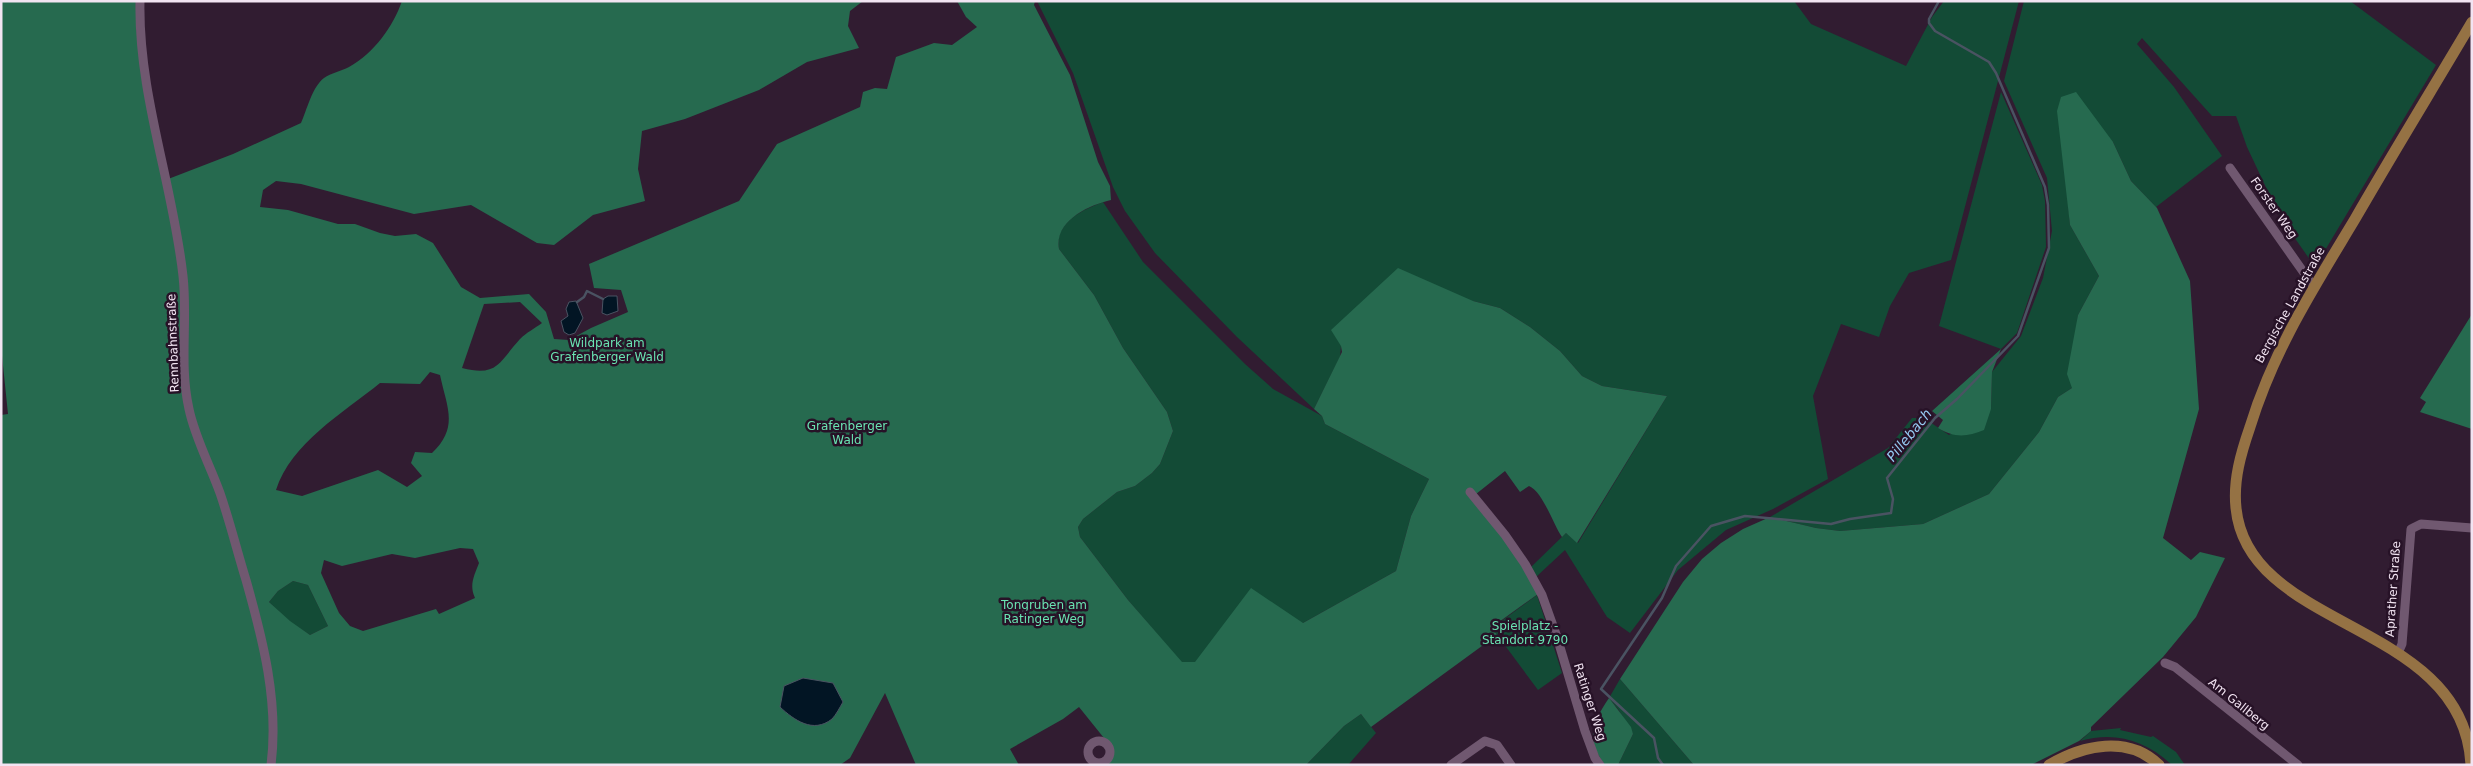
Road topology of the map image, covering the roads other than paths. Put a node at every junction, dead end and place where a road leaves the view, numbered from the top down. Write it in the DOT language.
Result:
graph roads {
  1 [pos="140,1"];
  2 [pos="2472,22"];
  3 [pos="2230,168"];
  4 [pos="2314,287"];
  5 [pos="1470,492"];
  6 [pos="2472,528"];
  7 [pos="2398,653"];
  8 [pos="2165,663"];
  9 [pos="271,765"];
  10 [pos="1451,765"];
  11 [pos="1511,765"];
  12 [pos="1600,765"];
  13 [pos="2049,765"];
  14 [pos="2159,765"];
  15 [pos="2298,765"];
  16 [pos="2472,765"];
  1 -- 9 [label="street, Rennbahnstraße"];
  2 -- 4 [label="main road, Bergische Landstraße"];
  3 -- 4 [label="street, Forster Weg"];
  4 -- 7 [label="main road, Bergische Landstraße"];
  5 -- 12 [label="street, Ratinger Weg"];
  6 -- 7 [label="street, Aprather Straße"];
  7 -- 16 [label="main road, Bergische Landstraße"];
  8 -- 15 [label="street, Am Gallberg"];
  10 -- 11 [label="street"];
  13 -- 14 [label="main road"];
}
